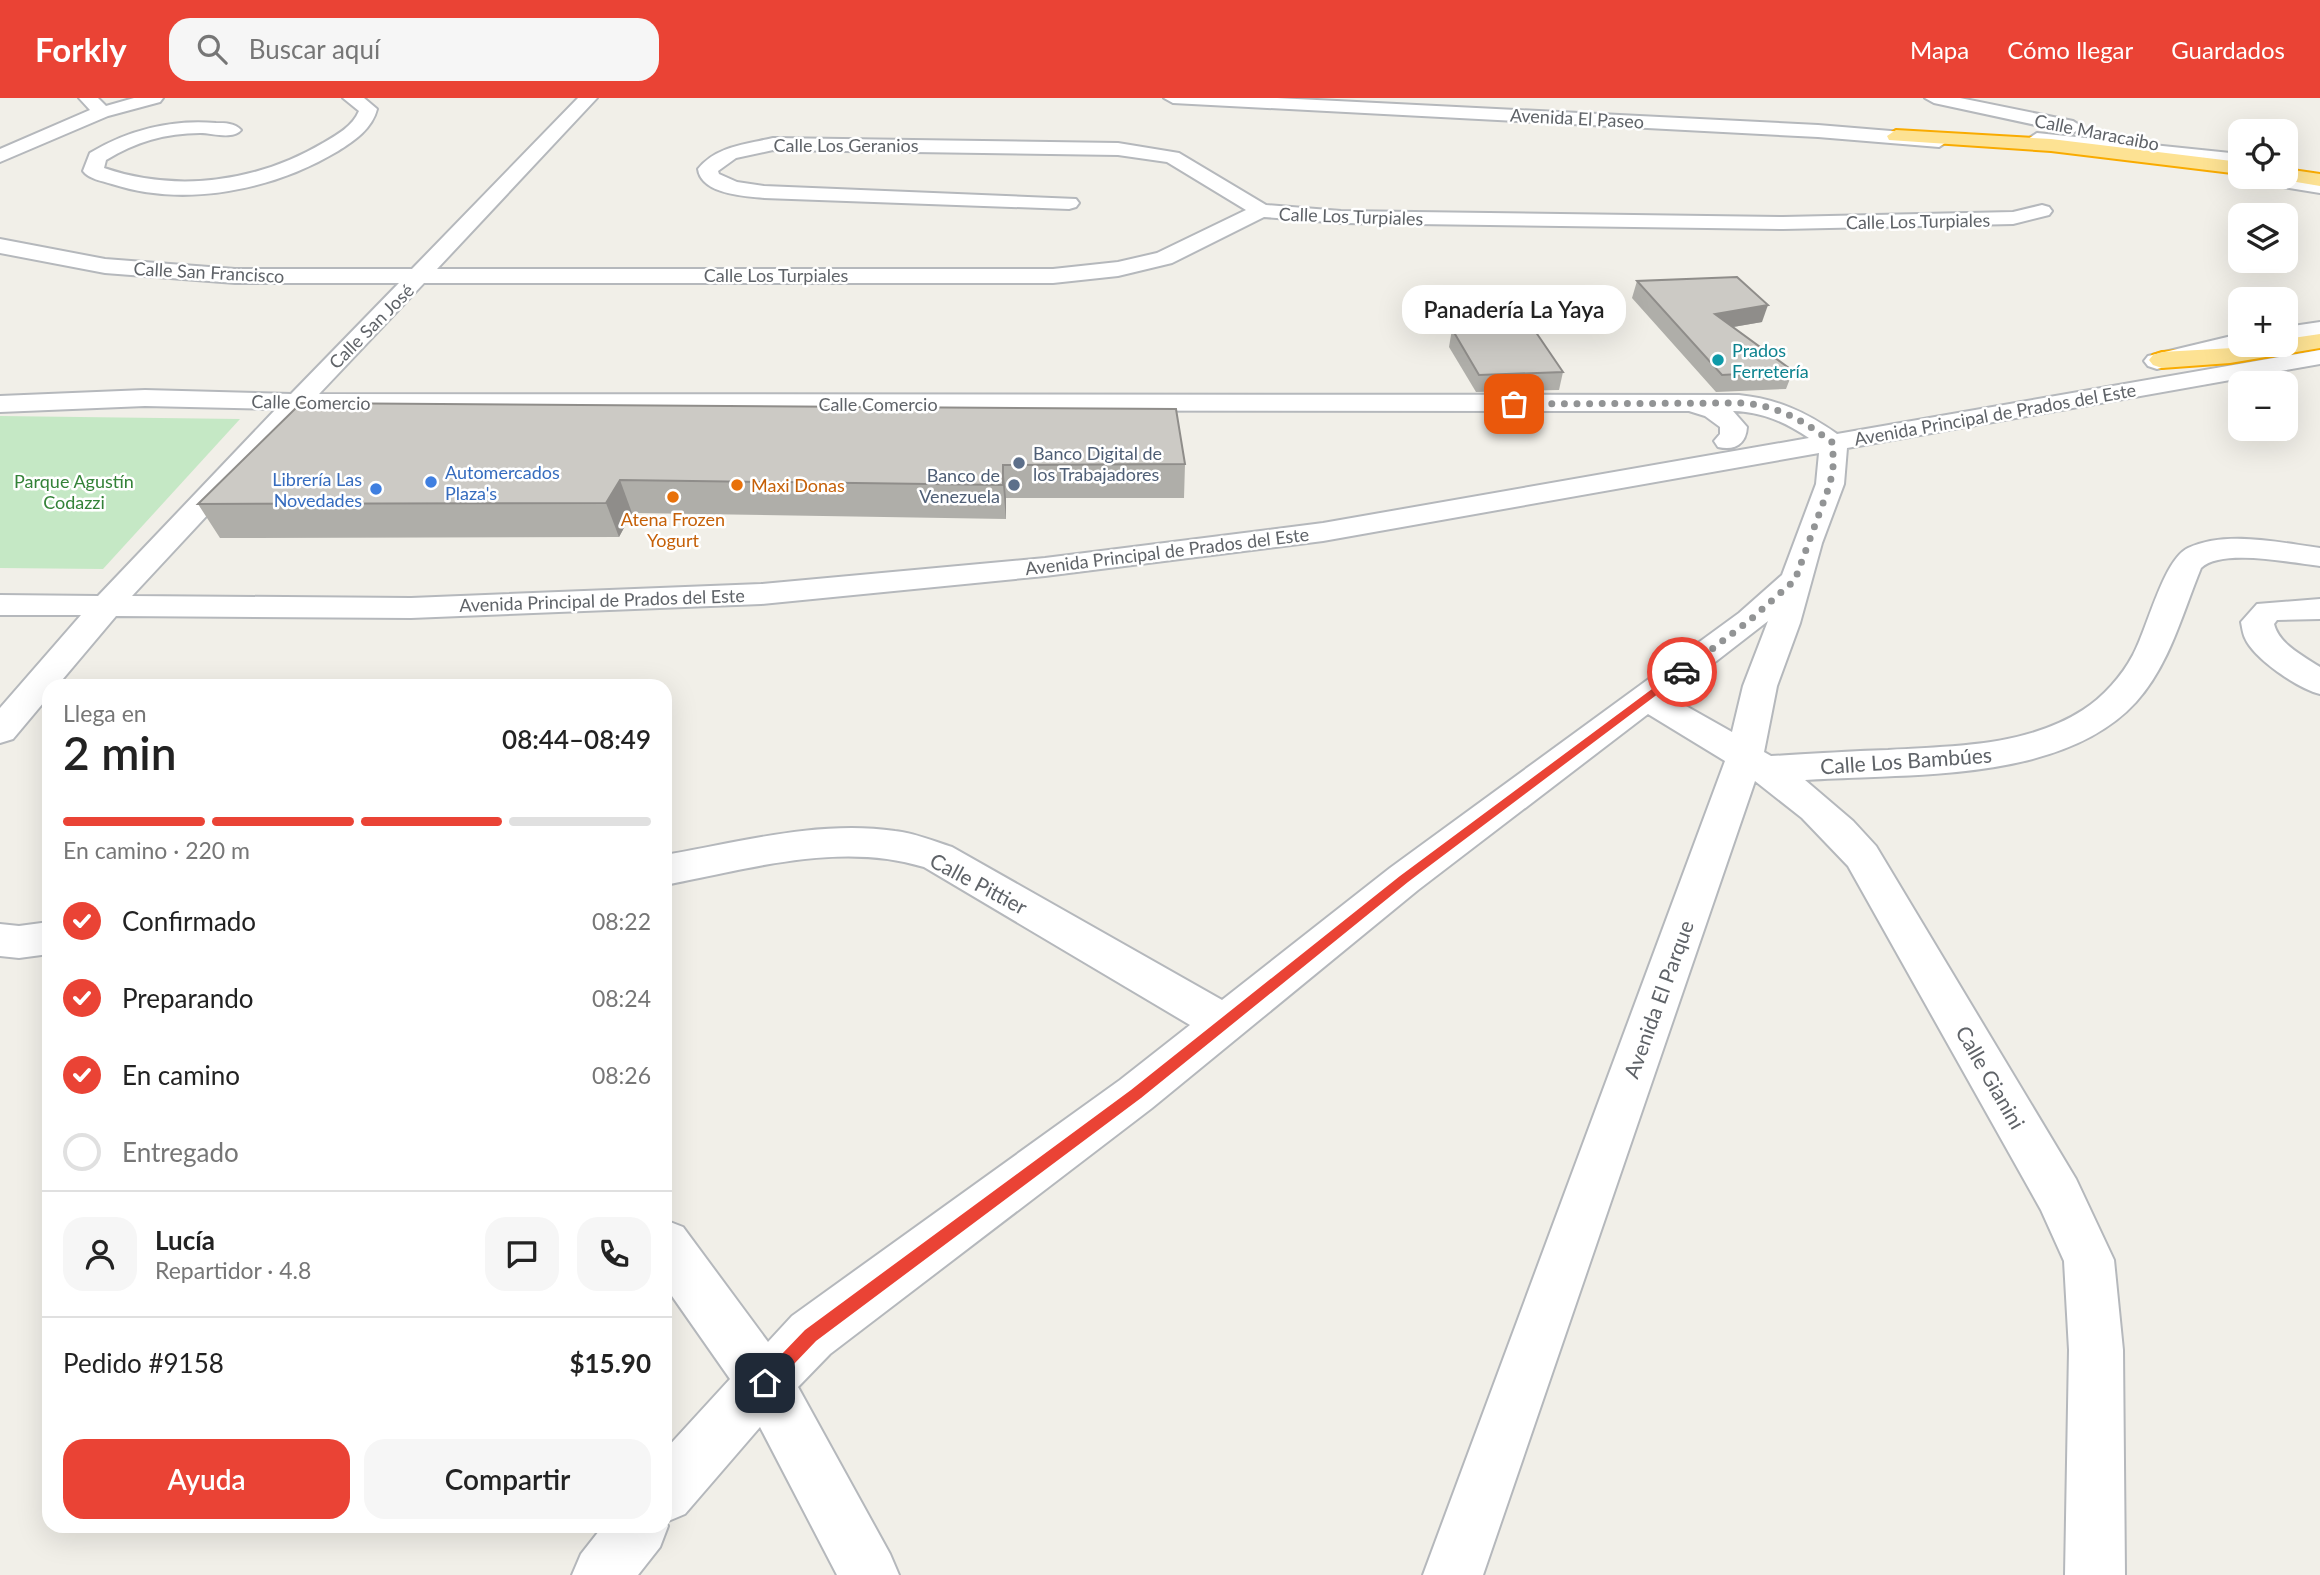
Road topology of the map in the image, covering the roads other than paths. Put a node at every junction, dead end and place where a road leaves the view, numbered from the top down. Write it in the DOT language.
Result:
graph roads {
  1 [pos="88,98"];
  2 [pos="154,98"];
  3 [pos="352,98"];
  4 [pos="588,98"];
  5 [pos="1173,98"];
  6 [pos="1934,98"];
  7 [pos="102,112"];
  8 [pos="232,130"];
  9 [pos="1896,136"];
  10 [pos="0,156"];
  11 [pos="2220,157"];
  12 [pos="2228,158"];
  13 [pos="2228,167"];
  14 [pos="2298,169"];
  15 [pos="2228,172"];
  16 [pos="2320,173"];
  17 [pos="2298,177"];
  18 [pos="2320,180"];
  19 [pos="2298,183"];
  20 [pos="2320,187"];
  21 [pos="1069,203"];
  22 [pos="1261,211"];
  23 [pos="2042,211"];
  24 [pos="0,246"];
  25 [pos="419,277"];
  26 [pos="2320,329"];
  27 [pos="2298,332"];
  28 [pos="2320,341"];
  29 [pos="2228,344"];
  30 [pos="2320,357"];
  31 [pos="2162,360"];
  32 [pos="295,402"];
  33 [pos="1689,403"];
  34 [pos="0,404"];
  35 [pos="1823,435"];
  36 [pos="1728,441"];
  37 [pos="2320,557"];
  38 [pos="1795,580"];
  39 [pos="0,583"];
  40 [pos="116,595"];
  41 [pos="0,605"];
  42 [pos="2320,610"];
  43 [pos="44,679"];
  44 [pos="42,682"];
  45 [pos="2320,683"];
  46 [pos="1648,699"];
  47 [pos="0,731"];
  48 [pos="1756,763"];
  49 [pos="672,869"];
  50 [pos="42,939"];
  51 [pos="0,940"];
  52 [pos="1225,1023"];
  53 [pos="672,1254"];
  54 [pos="765,1383"];
  55 [pos="672,1486"];
  56 [pos="634,1533"];
  57 [pos="602,1575"];
  58 [pos="869,1575"];
  59 [pos="1453,1575"];
  60 [pos="2095,1575"];
  1 -- 7 [label="street"];
  2 -- 7 [label="street"];
  3 -- 8 [label="street"];
  4 -- 25 [label="street, Calle San José"];
  5 -- 9 [label="street, Avenida El Paseo"];
  6 -- 11 [label="street, Calle Maracaibo"];
  7 -- 10 [label="street"];
  9 -- 11 [label="street, Avenida El Paseo"];
  9 -- 13 [label="highway"];
  9 -- 15 [label="street, Avenida El Paseo"];
  11 -- 12 [label="street, Avenida El Paseo"];
  14 -- 16 [label="street"];
  17 -- 18 [label="highway"];
  19 -- 20 [label="street"];
  21 -- 22 [label="street, Calle Los Geranios"];
  22 -- 23 [label="street, Calle Los Turpiales"];
  22 -- 25 [label="street, Calle Los Turpiales"];
  24 -- 25 [label="street, Calle San Francisco"];
  25 -- 32 [label="street, Calle San José"];
  26 -- 27 [label="street"];
  28 -- 31 [label="highway"];
  29 -- 31 [label="street, Avenida Principal de Prados del Este"];
  30 -- 35 [label="street, Avenida Principal de Prados del Este"];
  31 -- 35 [label="street, Avenida Principal de Prados del Este"];
  32 -- 33 [label="street, Calle Comercio"];
  32 -- 34 [label="street, Calle Comercio"];
  32 -- 40 [label="street, Calle San José"];
  33 -- 35 [label="street"];
  33 -- 36 [label="street, Calle Comercio"];
  35 -- 36 [label="street, Avenida Principal de Prados del Este"];
  35 -- 38 [label="street, Avenida El Parque"];
  35 -- 40 [label="street, Avenida Principal de Prados del Este"];
  36 -- 40 [label="street, Avenida Principal de Prados del Este"];
  37 -- 48 [label="street, Calle Los Bambúes"];
  38 -- 46 [label="street"];
  38 -- 48 [label="street, Avenida El Parque"];
  39 -- 40 [label="street, Avenida Principal de Prados del Este"];
  40 -- 41 [label="street, Avenida Principal de Prados del Este"];
  40 -- 43 [label="street, Calle San José"];
  42 -- 45 [label="street"];
  44 -- 47 [label="street, Calle San José"];
  46 -- 48 [label="street, Calle Gianini"];
  46 -- 52 [label="street"];
  48 -- 59 [label="street, Avenida El Parque"];
  48 -- 60 [label="street, Calle Gianini"];
  49 -- 52 [label="street, Calle Pittier"];
  50 -- 51 [label="street"];
  52 -- 54 [label="street"];
  53 -- 54 [label="street"];
  54 -- 55 [label="street"];
  54 -- 58 [label="street"];
  56 -- 57 [label="street"];
}
